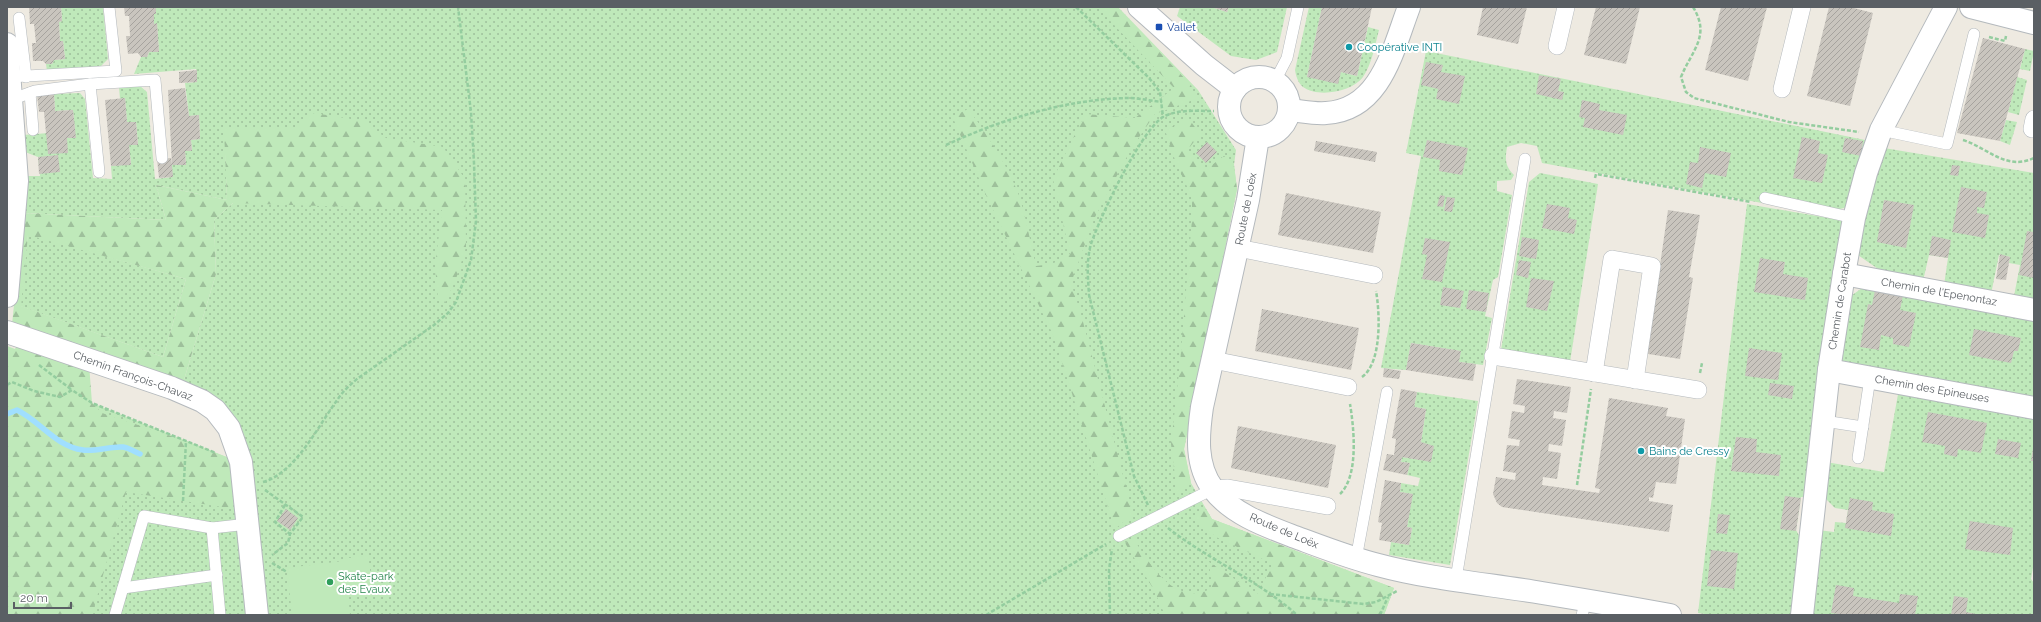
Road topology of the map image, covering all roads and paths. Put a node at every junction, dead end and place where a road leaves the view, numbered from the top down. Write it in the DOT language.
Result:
graph roads {
  1 [pos="109,7"];
  2 [pos="458,7"];
  3 [pos="1076,7"];
  4 [pos="1139,7"];
  5 [pos="1298,7"];
  6 [pos="1409,7"];
  7 [pos="1566,7"];
  8 [pos="1693,7"];
  9 [pos="1802,7"];
  10 [pos="1946,7"];
  11 [pos="1971,7"];
  12 [pos="19,18"];
  13 [pos="2034,23"];
  14 [pos="1979,35"];
  15 [pos="2005,41"];
  16 [pos="1557,46"];
  17 [pos="7,49"];
  18 [pos="18,77"];
  19 [pos="1275,81"];
  20 [pos="90,84"];
  21 [pos="1235,89"];
  22 [pos="1782,89"];
  23 [pos="20,96"];
  24 [pos="1162,102"];
  25 [pos="1214,110"];
  26 [pos="1290,110"];
  27 [pos="1164,117"];
  28 [pos="33,130"];
  29 [pos="1880,130"];
  30 [pos="1949,136"];
  31 [pos="1258,137"];
  32 [pos="946,145"];
  33 [pos="162,158"];
  34 [pos="2034,158"];
  35 [pos="1525,159"];
  36 [pos="99,172"];
  37 [pos="1595,178"];
  38 [pos="1766,198"];
  39 [pos="1854,218"];
  40 [pos="1238,248"];
  41 [pos="1844,274"];
  42 [pos="1374,275"];
  43 [pos="7,296"];
  44 [pos="2034,310"];
  45 [pos="7,332"];
  46 [pos="1493,356"];
  47 [pos="1213,360"];
  48 [pos="1829,370"];
  49 [pos="1594,373"];
  50 [pos="1870,378"];
  51 [pos="1635,380"];
  52 [pos="7,385"];
  53 [pos="1348,387"];
  54 [pos="1698,390"];
  55 [pos="1387,392"];
  56 [pos="2034,408"];
  57 [pos="1824,421"];
  58 [pos="1863,427"];
  59 [pos="186,441"];
  60 [pos="1858,458"];
  61 [pos="241,462"];
  62 [pos="250,483"];
  63 [pos="1577,485"];
  64 [pos="1213,489"];
  65 [pos="183,501"];
  66 [pos="285,504"];
  67 [pos="1327,506"];
  68 [pos="1157,518"];
  69 [pos="248,524"];
  70 [pos="212,528"];
  71 [pos="290,534"];
  72 [pos="1118,536"];
  73 [pos="258,557"];
  74 [pos="1356,559"];
  75 [pos="287,572"];
  76 [pos="217,575"];
  77 [pos="1456,579"];
  78 [pos="123,588"];
  79 [pos="1400,589"];
  80 [pos="1269,594"];
  81 [pos="1388,595"];
  82 [pos="1584,607"];
  83 [pos="115,615"];
  84 [pos="220,615"];
  85 [pos="257,615"];
  86 [pos="986,615"];
  87 [pos="1110,615"];
  88 [pos="1297,615"];
  89 [pos="1380,615"];
  90 [pos="1670,615"];
  91 [pos="1802,615"];
  1 -- 18 [label="lane"];
  2 -- 62 [label="path"];
  3 -- 24 [label="path"];
  4 -- 21 [label="street"];
  5 -- 19 [label="lane"];
  6 -- 26 [label="street"];
  7 -- 16 [label="street"];
  8 -- 29 [label="path"];
  9 -- 22 [label="street"];
  10 -- 29 [label="street, Chemin de Carabot"];
  11 -- 13 [label="street"];
  12 -- 18 [label="lane"];
  14 -- 15 [label="path"];
  14 -- 30 [label="lane"];
  17 -- 18 [label="street"];
  18 -- 23 [label="street"];
  19 -- 21 [label="street"];
  19 -- 26 [label="street"];
  20 -- 23 [label="lane"];
  20 -- 33 [label="lane"];
  20 -- 36 [label="lane"];
  21 -- 31 [label="street"];
  23 -- 28 [label="lane"];
  23 -- 43 [label="street"];
  24 -- 27 [label="path"];
  24 -- 32 [label="path"];
  25 -- 27 [label="path"];
  26 -- 31 [label="street"];
  27 -- 68 [label="path"];
  29 -- 30 [label="lane"];
  29 -- 39 [label="street, Chemin de Carabot"];
  30 -- 34 [label="path"];
  31 -- 40 [label="street, Route de Loëx"];
  35 -- 46 [label="lane"];
  37 -- 38 [label="path"];
  38 -- 39 [label="lane"];
  39 -- 41 [label="street, Chemin de Carabot"];
  40 -- 42 [label="street"];
  40 -- 47 [label="street, Route de Loëx"];
  41 -- 44 [label="street, Chemin de l'Epenontaz"];
  41 -- 48 [label="street, Chemin de Carabot"];
  42 -- 53 [label="path"];
  45 -- 61 [label="street, Chemin François-Chavaz"];
  46 -- 49 [label="street"];
  46 -- 77 [label="lane"];
  47 -- 53 [label="street"];
  47 -- 64 [label="street, Route de Loëx"];
  48 -- 50 [label="street, Chemin des Epineuses"];
  48 -- 57 [label="street, Chemin de Carabot"];
  49 -- 51 [label="street"];
  49 -- 51 [label="street"];
  49 -- 63 [label="path"];
  50 -- 56 [label="street, Chemin des Epineuses"];
  50 -- 58 [label="lane"];
  51 -- 54 [label="street"];
  52 -- 59 [label="path"];
  53 -- 67 [label="path"];
  55 -- 74 [label="lane"];
  57 -- 58 [label="lane"];
  57 -- 91 [label="street, Chemin de Carabot"];
  58 -- 60 [label="lane"];
  59 -- 61 [label="path"];
  59 -- 65 [label="path"];
  61 -- 62 [label="street, Chemin François-Chavaz"];
  62 -- 66 [label="path"];
  62 -- 69 [label="street, Chemin François-Chavaz"];
  64 -- 67 [label="street"];
  64 -- 68 [label="lane"];
  64 -- 74 [label="street, Route de Loëx"];
  66 -- 71 [label="path"];
  66 -- 71 [label="path"];
  68 -- 72 [label="lane"];
  68 -- 80 [label="path"];
  69 -- 70 [label="lane"];
  69 -- 73 [label="street, Chemin François-Chavaz"];
  70 -- 76 [label="lane"];
  70 -- 78 [label="lane"];
  71 -- 73 [label="path"];
  72 -- 86 [label="path"];
  72 -- 87 [label="path"];
  73 -- 75 [label="path"];
  73 -- 85 [label="street, Chemin François-Chavaz"];
  74 -- 77 [label="street, Route de Loëx"];
  76 -- 78 [label="lane"];
  76 -- 84 [label="lane"];
  77 -- 82 [label="street, Route de Loëx"];
  78 -- 83 [label="lane"];
  79 -- 81 [label="path"];
  80 -- 81 [label="path"];
  80 -- 88 [label="path"];
  81 -- 89 [label="path"];
  82 -- 90 [label="street, Route de Loëx"];
}
